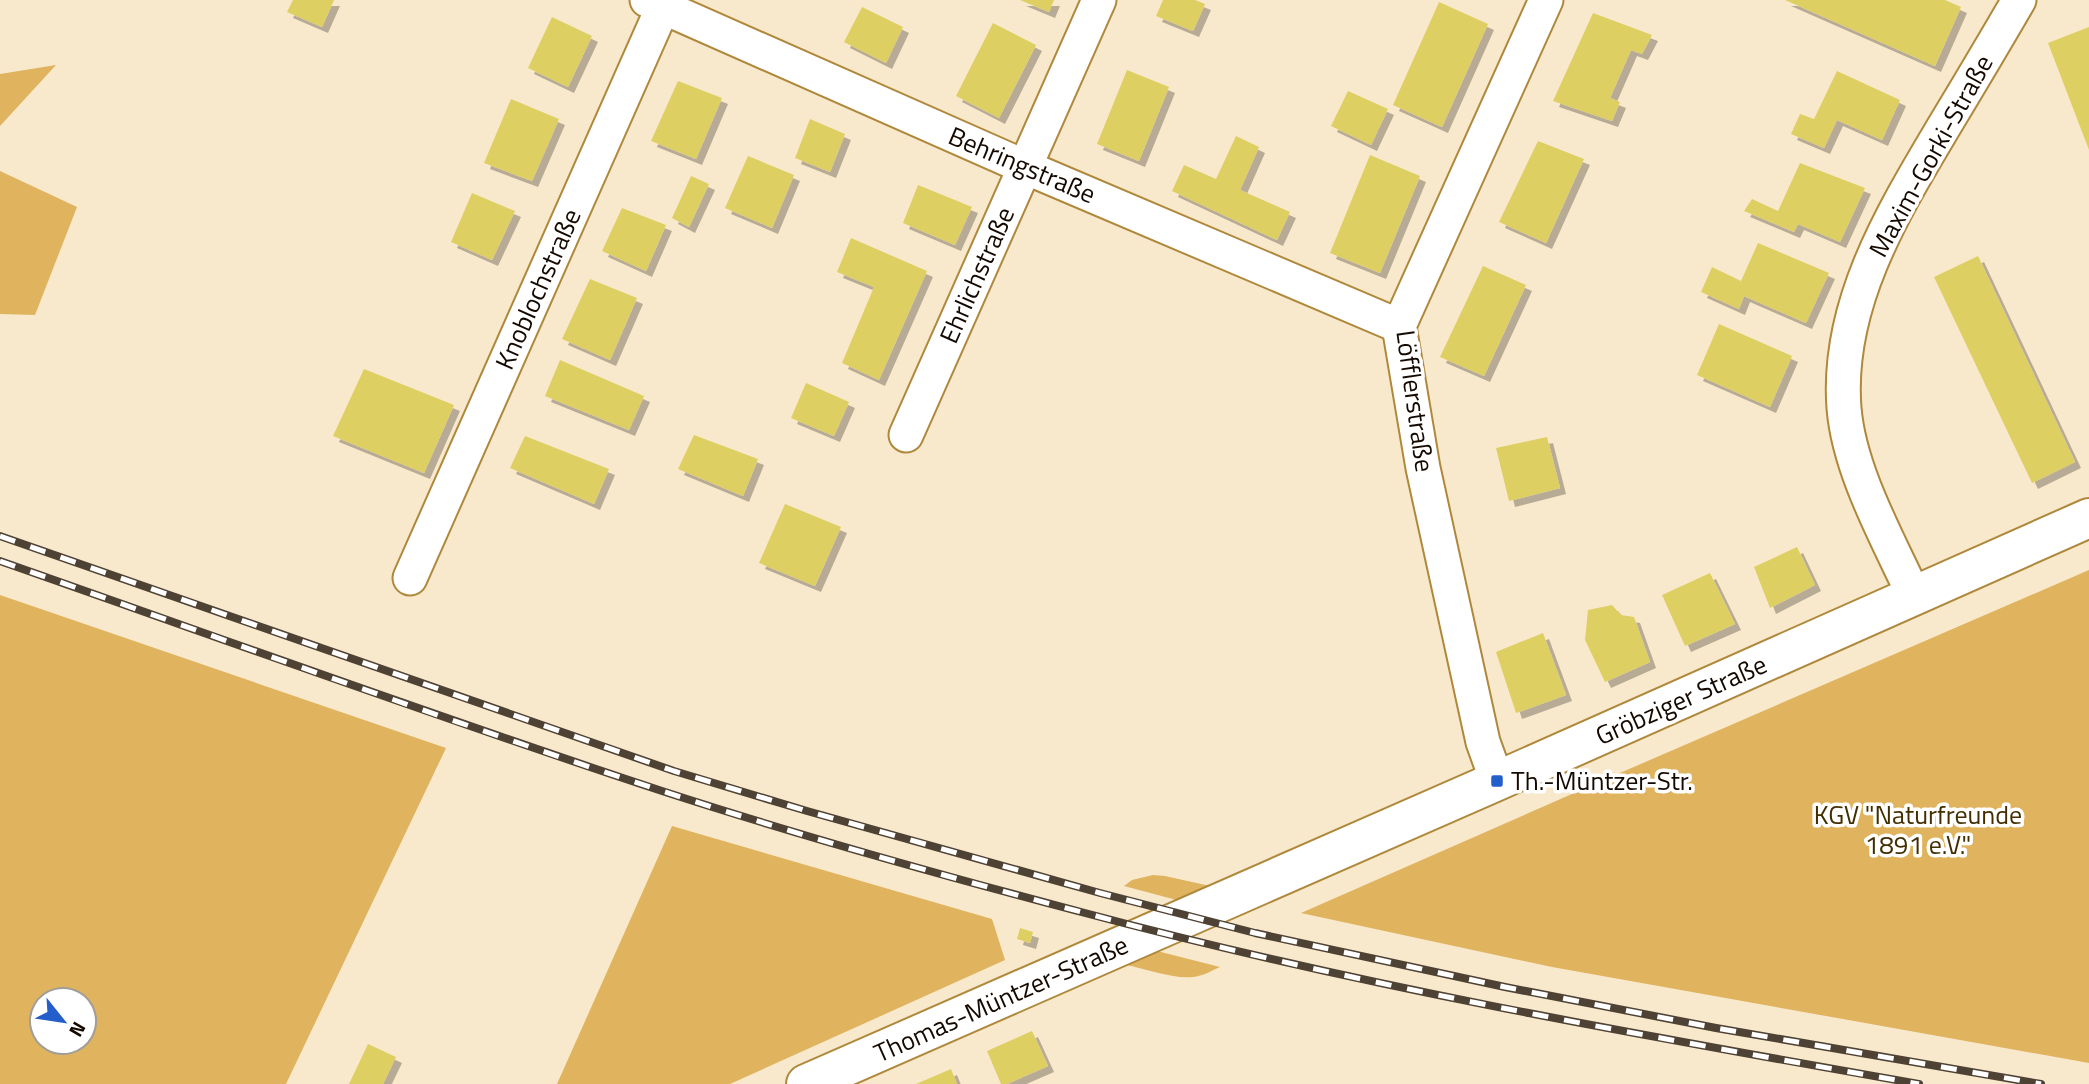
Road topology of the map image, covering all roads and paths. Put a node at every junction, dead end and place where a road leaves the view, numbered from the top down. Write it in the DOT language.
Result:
graph roads {
  1 [pos="1099,0"];
  2 [pos="1546,0"];
  3 [pos="2019,0"];
  4 [pos="659,2"];
  5 [pos="1025,167"];
  6 [pos="1399,326"];
  7 [pos="906,435"];
  8 [pos="2089,518"];
  9 [pos="410,578"];
  10 [pos="1914,596"];
  11 [pos="1497,781"];
  12 [pos="1156,931"];
  13 [pos="806,1084"];
  1 -- 5 [label="street, Ehrlichstraße"];
  2 -- 6 [label="street, Löfflerstraße"];
  3 -- 10 [label="street, Maxim-Gorki-Straße"];
  4 -- 5 [label="street, Behringstraße"];
  4 -- 9 [label="street, Knoblochstraße"];
  5 -- 6 [label="street, Behringstraße"];
  5 -- 7 [label="street, Ehrlichstraße"];
  6 -- 11 [label="street, Löfflerstraße"];
  8 -- 10 [label="main road, Gröbziger Straße"];
  10 -- 11 [label="main road, Gröbziger Straße"];
  11 -- 12 [label="main road, Gröbziger Straße"];
  12 -- 13 [label="main road, Thomas-Müntzer-Straße"];
}
